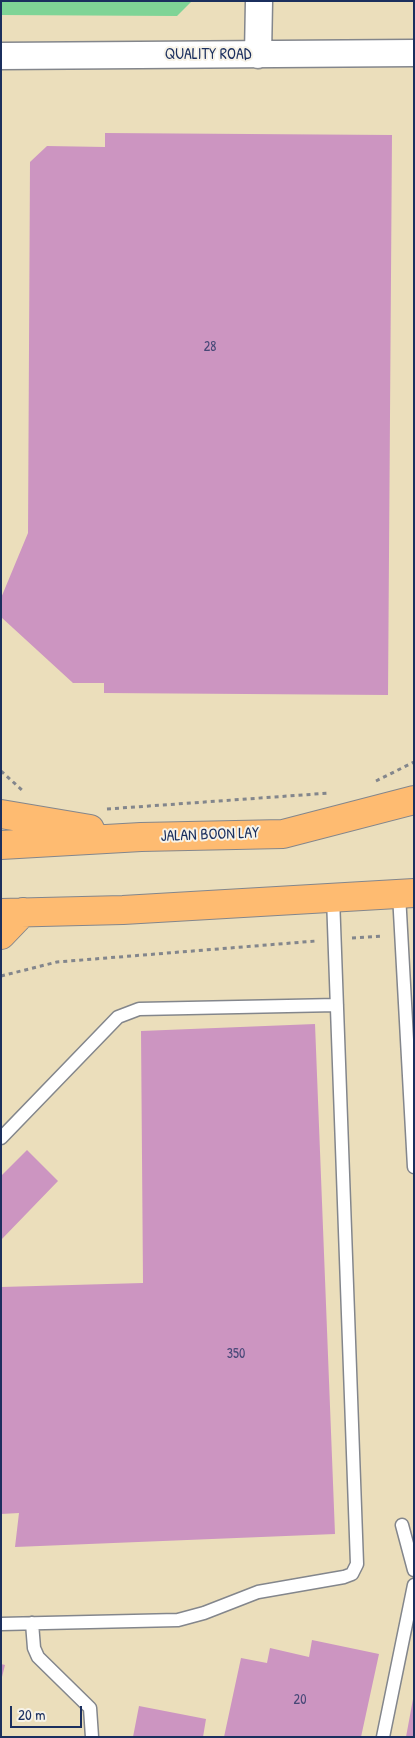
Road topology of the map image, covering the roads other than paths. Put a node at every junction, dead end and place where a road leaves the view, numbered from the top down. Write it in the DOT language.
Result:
graph roads {
  1 [pos="258,1"];
  2 [pos="414,53"];
  3 [pos="258,55"];
  4 [pos="1,56"];
  5 [pos="414,800"];
  6 [pos="1,814"];
  7 [pos="141,837"];
  8 [pos="1,845"];
  9 [pos="406,893"];
  10 [pos="333,897"];
  11 [pos="12,912"];
  12 [pos="1,935"];
  13 [pos="409,981"];
  14 [pos="337,1005"];
  15 [pos="1,1138"];
  16 [pos="414,1167"];
  17 [pos="402,1525"];
  18 [pos="414,1570"];
  19 [pos="414,1585"];
  20 [pos="32,1623"];
  21 [pos="1,1624"];
  22 [pos="92,1737"];
  23 [pos="383,1737"];
  1 -- 3 [label="street"];
  2 -- 3 [label="street, QUALITY ROAD"];
  3 -- 4 [label="street, QUALITY ROAD"];
  5 -- 7 [label="main road, JALAN BOON LAY"];
  6 -- 7 [label="main road"];
  7 -- 8 [label="main road, JALAN BOON LAY"];
  9 -- 10 [label="main road"];
  9 -- 13 [label="lane"];
  10 -- 11 [label="main road"];
  10 -- 14 [label="lane"];
  11 -- 12 [label="main road"];
  13 -- 16 [label="lane"];
  14 -- 15 [label="lane"];
  14 -- 20 [label="lane"];
  17 -- 18 [label="lane"];
  19 -- 23 [label="lane"];
  20 -- 21 [label="lane"];
  20 -- 22 [label="lane"];
}
